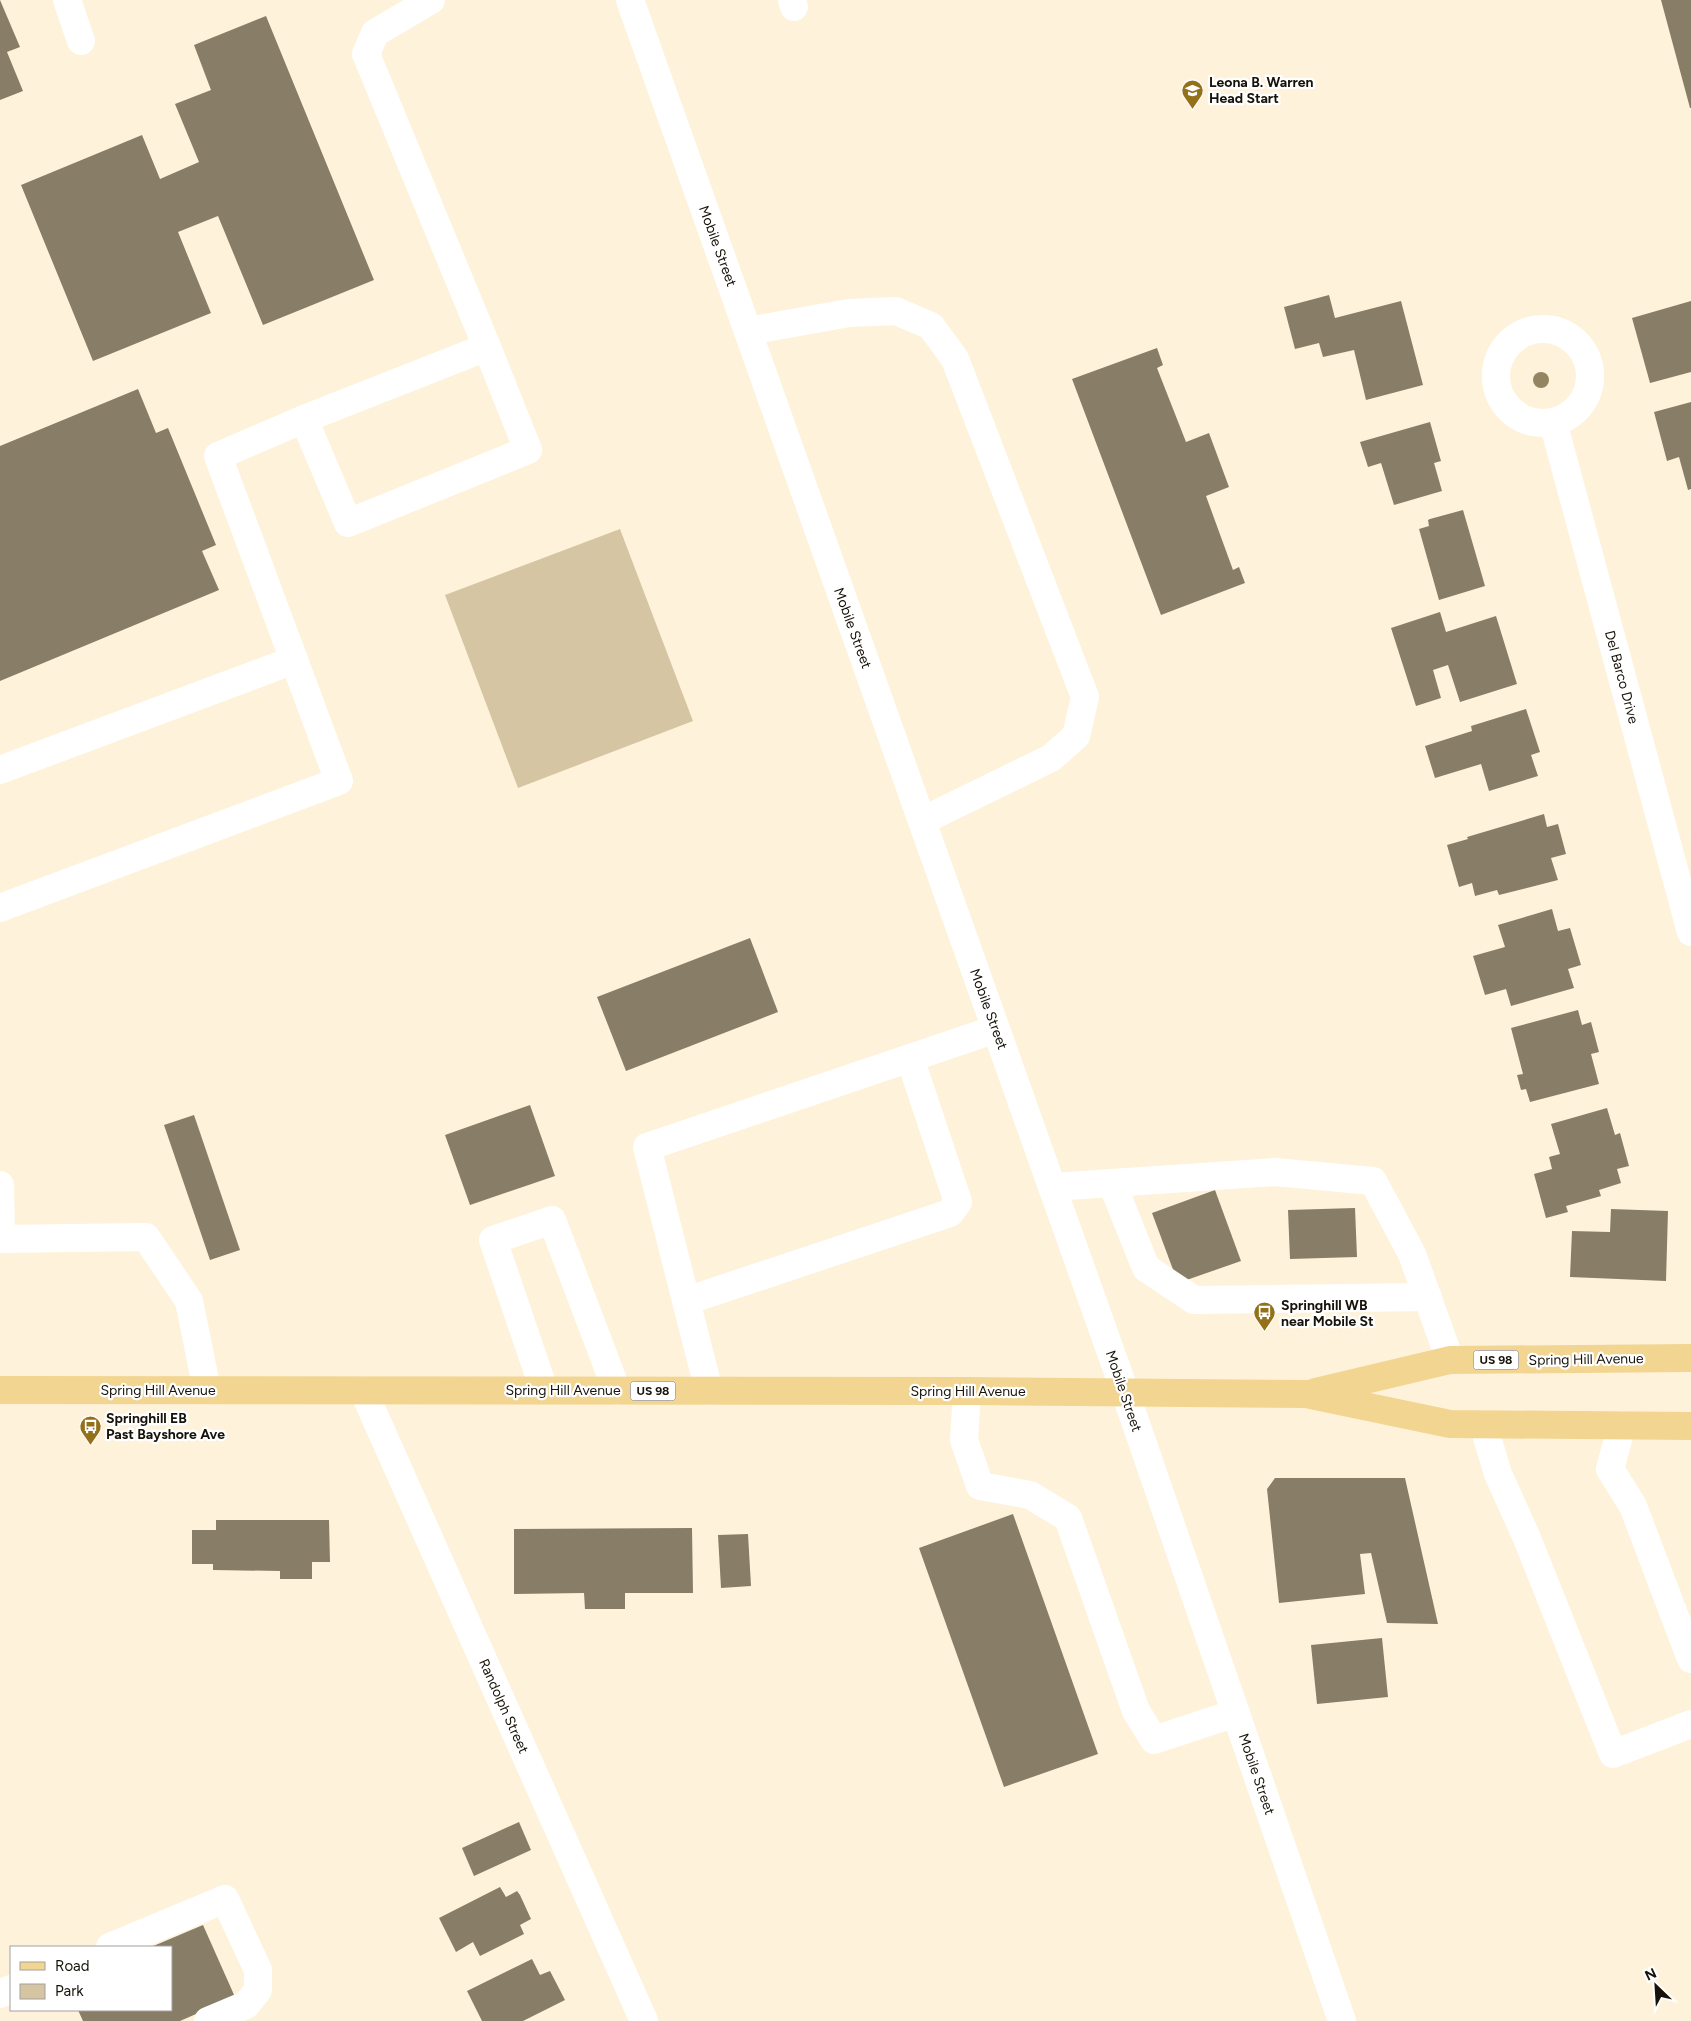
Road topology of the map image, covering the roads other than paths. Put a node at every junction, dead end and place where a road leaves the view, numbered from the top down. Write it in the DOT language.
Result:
graph roads {
  1 [pos="67,0"];
  2 [pos="431,0"];
  3 [pos="630,0"];
  4 [pos="81,41"];
  5 [pos="748,331"];
  6 [pos="487,347"];
  7 [pos="304,420"];
  8 [pos="1554,422"];
  9 [pos="294,660"];
  10 [pos="0,770"];
  11 [pos="922,821"];
  12 [pos="0,908"];
  13 [pos="1691,932"];
  14 [pos="996,1029"];
  15 [pos="910,1058"];
  16 [pos="1112,1183"];
  17 [pos="0,1185"];
  18 [pos="1052,1187"];
  19 [pos="0,1239"];
  20 [pos="1428,1297"];
  21 [pos="686,1300"];
  22 [pos="1691,1358"];
  23 [pos="1450,1360"];
  24 [pos="0,1390"];
  25 [pos="207,1390"];
  26 [pos="363,1390"];
  27 [pos="544,1390"];
  28 [pos="617,1391"];
  29 [pos="709,1391"];
  30 [pos="967,1391"];
  31 [pos="1125,1392"];
  32 [pos="1306,1394"];
  33 [pos="1483,1424"];
  34 [pos="1622,1425"];
  35 [pos="1691,1426"];
  36 [pos="1691,1659"];
  37 [pos="1236,1713"];
  38 [pos="1691,1724"];
  39 [pos="112,1946"];
  40 [pos="208,2021"];
  41 [pos="644,2021"];
  42 [pos="1342,2021"];
  1 -- 4 [label="street"];
  2 -- 6 [label="street"];
  3 -- 5 [label="street, Mobile Street"];
  5 -- 11 [label="street, Mobile Street"];
  5 -- 11 [label="street"];
  6 -- 7 [label="street"];
  6 -- 7 [label="street"];
  7 -- 9 [label="street"];
  8 -- 13 [label="street, Del Barco Drive"];
  9 -- 10 [label="street"];
  9 -- 12 [label="street"];
  11 -- 14 [label="street, Mobile Street"];
  14 -- 15 [label="street"];
  14 -- 18 [label="street, Mobile Street"];
  15 -- 21 [label="street"];
  15 -- 21 [label="street"];
  16 -- 18 [label="street"];
  16 -- 20 [label="street"];
  16 -- 20 [label="street"];
  17 -- 19 [label="street"];
  18 -- 31 [label="street, Mobile Street"];
  19 -- 25 [label="street"];
  20 -- 23 [label="street"];
  21 -- 29 [label="street"];
  22 -- 23 [label="main road, Spring Hill Avenue / US 98"];
  23 -- 32 [label="main road, Spring Hill Avenue / US 98"];
  24 -- 25 [label="main road, Spring Hill Avenue / US 98"];
  25 -- 26 [label="main road, Spring Hill Avenue / US 98"];
  26 -- 27 [label="main road, Spring Hill Avenue / US 98"];
  26 -- 41 [label="street, Randolph Street"];
  27 -- 28 [label="main road, Spring Hill Avenue / US 98"];
  27 -- 28 [label="street"];
  28 -- 29 [label="main road, Spring Hill Avenue / US 98"];
  29 -- 30 [label="main road, Spring Hill Avenue / US 98"];
  30 -- 31 [label="main road, Spring Hill Avenue / US 98"];
  30 -- 37 [label="street"];
  31 -- 32 [label="main road, Spring Hill Avenue / US 98"];
  31 -- 37 [label="street, Mobile Street"];
  32 -- 33 [label="main road, Spring Hill Avenue / US 98"];
  33 -- 34 [label="main road, Spring Hill Avenue / US 98"];
  33 -- 38 [label="street"];
  34 -- 35 [label="main road, Spring Hill Avenue / US 98"];
  34 -- 36 [label="street"];
  37 -- 42 [label="street, Mobile Street"];
  39 -- 40 [label="street"];
}
